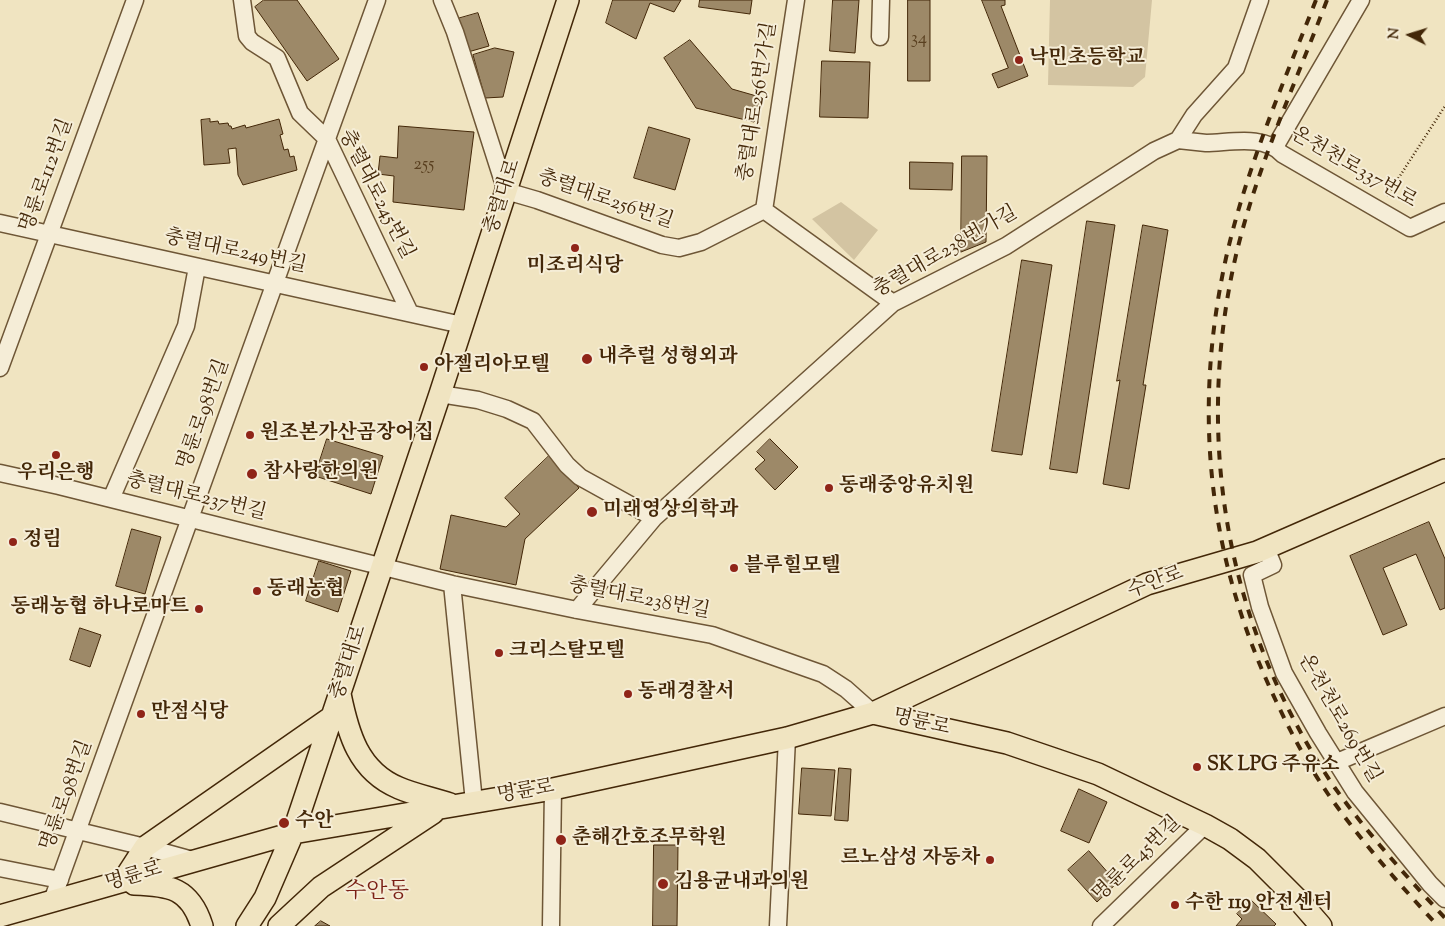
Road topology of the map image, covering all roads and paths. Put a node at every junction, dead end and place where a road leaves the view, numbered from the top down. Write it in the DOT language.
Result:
graph roads {
  1 [pos="136,0"];
  2 [pos="242,0"];
  3 [pos="378,0"];
  4 [pos="442,0"];
  5 [pos="568,0"];
  6 [pos="796,0"];
  7 [pos="881,0"];
  8 [pos="1260,0"];
  9 [pos="1361,0"];
  10 [pos="880,36"];
  11 [pos="1445,106"];
  12 [pos="327,139"];
  13 [pos="1178,140"];
  14 [pos="1275,147"];
  15 [pos="506,190"];
  16 [pos="764,210"];
  17 [pos="1378,210"];
  18 [pos="1445,212"];
  19 [pos="0,223"];
  20 [pos="49,234"];
  21 [pos="197,266"];
  22 [pos="275,284"];
  23 [pos="893,302"];
  24 [pos="410,314"];
  25 [pos="462,325"];
  26 [pos="0,368"];
  27 [pos="440,394"];
  28 [pos="1445,470"];
  29 [pos="0,473"];
  30 [pos="111,498"];
  31 [pos="654,518"];
  32 [pos="190,519"];
  33 [pos="1266,548"];
  34 [pos="381,567"];
  35 [pos="452,584"];
  36 [pos="577,610"];
  37 [pos="340,693"];
  38 [pos="873,713"];
  39 [pos="332,716"];
  40 [pos="1445,716"];
  41 [pos="787,738"];
  42 [pos="1337,762"];
  43 [pos="553,789"];
  44 [pos="457,805"];
  45 [pos="0,812"];
  46 [pos="1205,825"];
  47 [pos="78,830"];
  48 [pos="294,833"];
  49 [pos="145,846"];
  50 [pos="196,860"];
  51 [pos="0,868"];
  52 [pos="60,880"];
  53 [pos="117,883"];
  54 [pos="1445,899"];
  55 [pos="52,901"];
  56 [pos="0,916"];
  57 [pos="202,926"];
  58 [pos="246,926"];
  59 [pos="278,926"];
  60 [pos="551,926"];
  61 [pos="778,926"];
  62 [pos="1101,926"];
  63 [pos="1321,926"];
  1 -- 20 [label="street, 명륜로112번길"];
  2 -- 12 [label="street, 충렬대로245번길"];
  3 -- 12 [label="street, 명륜로98번길"];
  4 -- 15 [label="street"];
  5 -- 15 [label="main road, 충렬대로"];
  6 -- 16 [label="street, 충렬대로256번가길"];
  7 -- 10 [label="street"];
  8 -- 13 [label="street"];
  9 -- 14 [label="street"];
  11 -- 17 [label="path"];
  12 -- 22 [label="street, 명륜로98번길"];
  12 -- 24 [label="street, 충렬대로245번길"];
  13 -- 14 [label="street, 온천천로337번로"];
  13 -- 23 [label="street, 충렬대로238번가길"];
  14 -- 17 [label="street, 온천천로337번로"];
  15 -- 16 [label="street, 충렬대로256번길"];
  15 -- 25 [label="main road, 충렬대로"];
  16 -- 23 [label="street"];
  17 -- 18 [label="street, 온천천로337번로"];
  19 -- 20 [label="street, 충렬대로249번길"];
  20 -- 21 [label="street, 충렬대로249번길"];
  20 -- 26 [label="street, 명륜로112번길"];
  21 -- 22 [label="street, 충렬대로249번길"];
  21 -- 30 [label="street"];
  22 -- 24 [label="street, 충렬대로249번길"];
  22 -- 32 [label="street, 명륜로98번길"];
  23 -- 31 [label="street, 충렬대로238번가길"];
  24 -- 25 [label="street, 충렬대로249번길"];
  25 -- 27 [label="main road, 충렬대로"];
  27 -- 31 [label="street"];
  27 -- 34 [label="main road, 충렬대로"];
  28 -- 33 [label="main road, 수안로"];
  29 -- 30 [label="street, 충렬대로237번길"];
  30 -- 32 [label="street, 충렬대로237번길"];
  31 -- 36 [label="street, 충렬대로238번가길"];
  32 -- 34 [label="street, 충렬대로237번길"];
  32 -- 47 [label="street, 명륜로98번길"];
  33 -- 38 [label="main road, 수안로"];
  33 -- 42 [label="street, 온천천로269번길"];
  34 -- 35 [label="street, 충렬대로238번길"];
  34 -- 37 [label="main road, 충렬대로"];
  35 -- 36 [label="street, 충렬대로238번길"];
  35 -- 44 [label="street, 명륜로"];
  36 -- 38 [label="street, 충렬대로238번길"];
  37 -- 39 [label="main road, 충렬대로"];
  37 -- 44 [label="main road"];
  38 -- 41 [label="main road, 명륜로"];
  38 -- 46 [label="main road, 명륜로"];
  39 -- 48 [label="main road, 충렬대로"];
  39 -- 49 [label="main road"];
  40 -- 42 [label="street"];
  41 -- 43 [label="main road, 명륜로"];
  41 -- 61 [label="street"];
  42 -- 54 [label="street, 온천천로269번길"];
  43 -- 44 [label="main road, 명륜로"];
  43 -- 60 [label="street"];
  44 -- 48 [label="main road, 명륜로"];
  44 -- 59 [label="main road"];
  45 -- 47 [label="street"];
  46 -- 62 [label="street, 명륜로45번길"];
  46 -- 63 [label="main road, 명륜로"];
  47 -- 49 [label="street"];
  47 -- 52 [label="street, 명륜로98번길"];
  48 -- 50 [label="main road, 명륜로"];
  48 -- 58 [label="main road, 충렬대로"];
  49 -- 50 [label="street"];
  49 -- 53 [label="main road"];
  50 -- 53 [label="main road, 명륜로"];
  51 -- 52 [label="street"];
  52 -- 55 [label="street, 명륜로98번길"];
  53 -- 55 [label="main road, 명륜로"];
  53 -- 57 [label="main road"];
  55 -- 56 [label="main road, 명륜로"];
}
